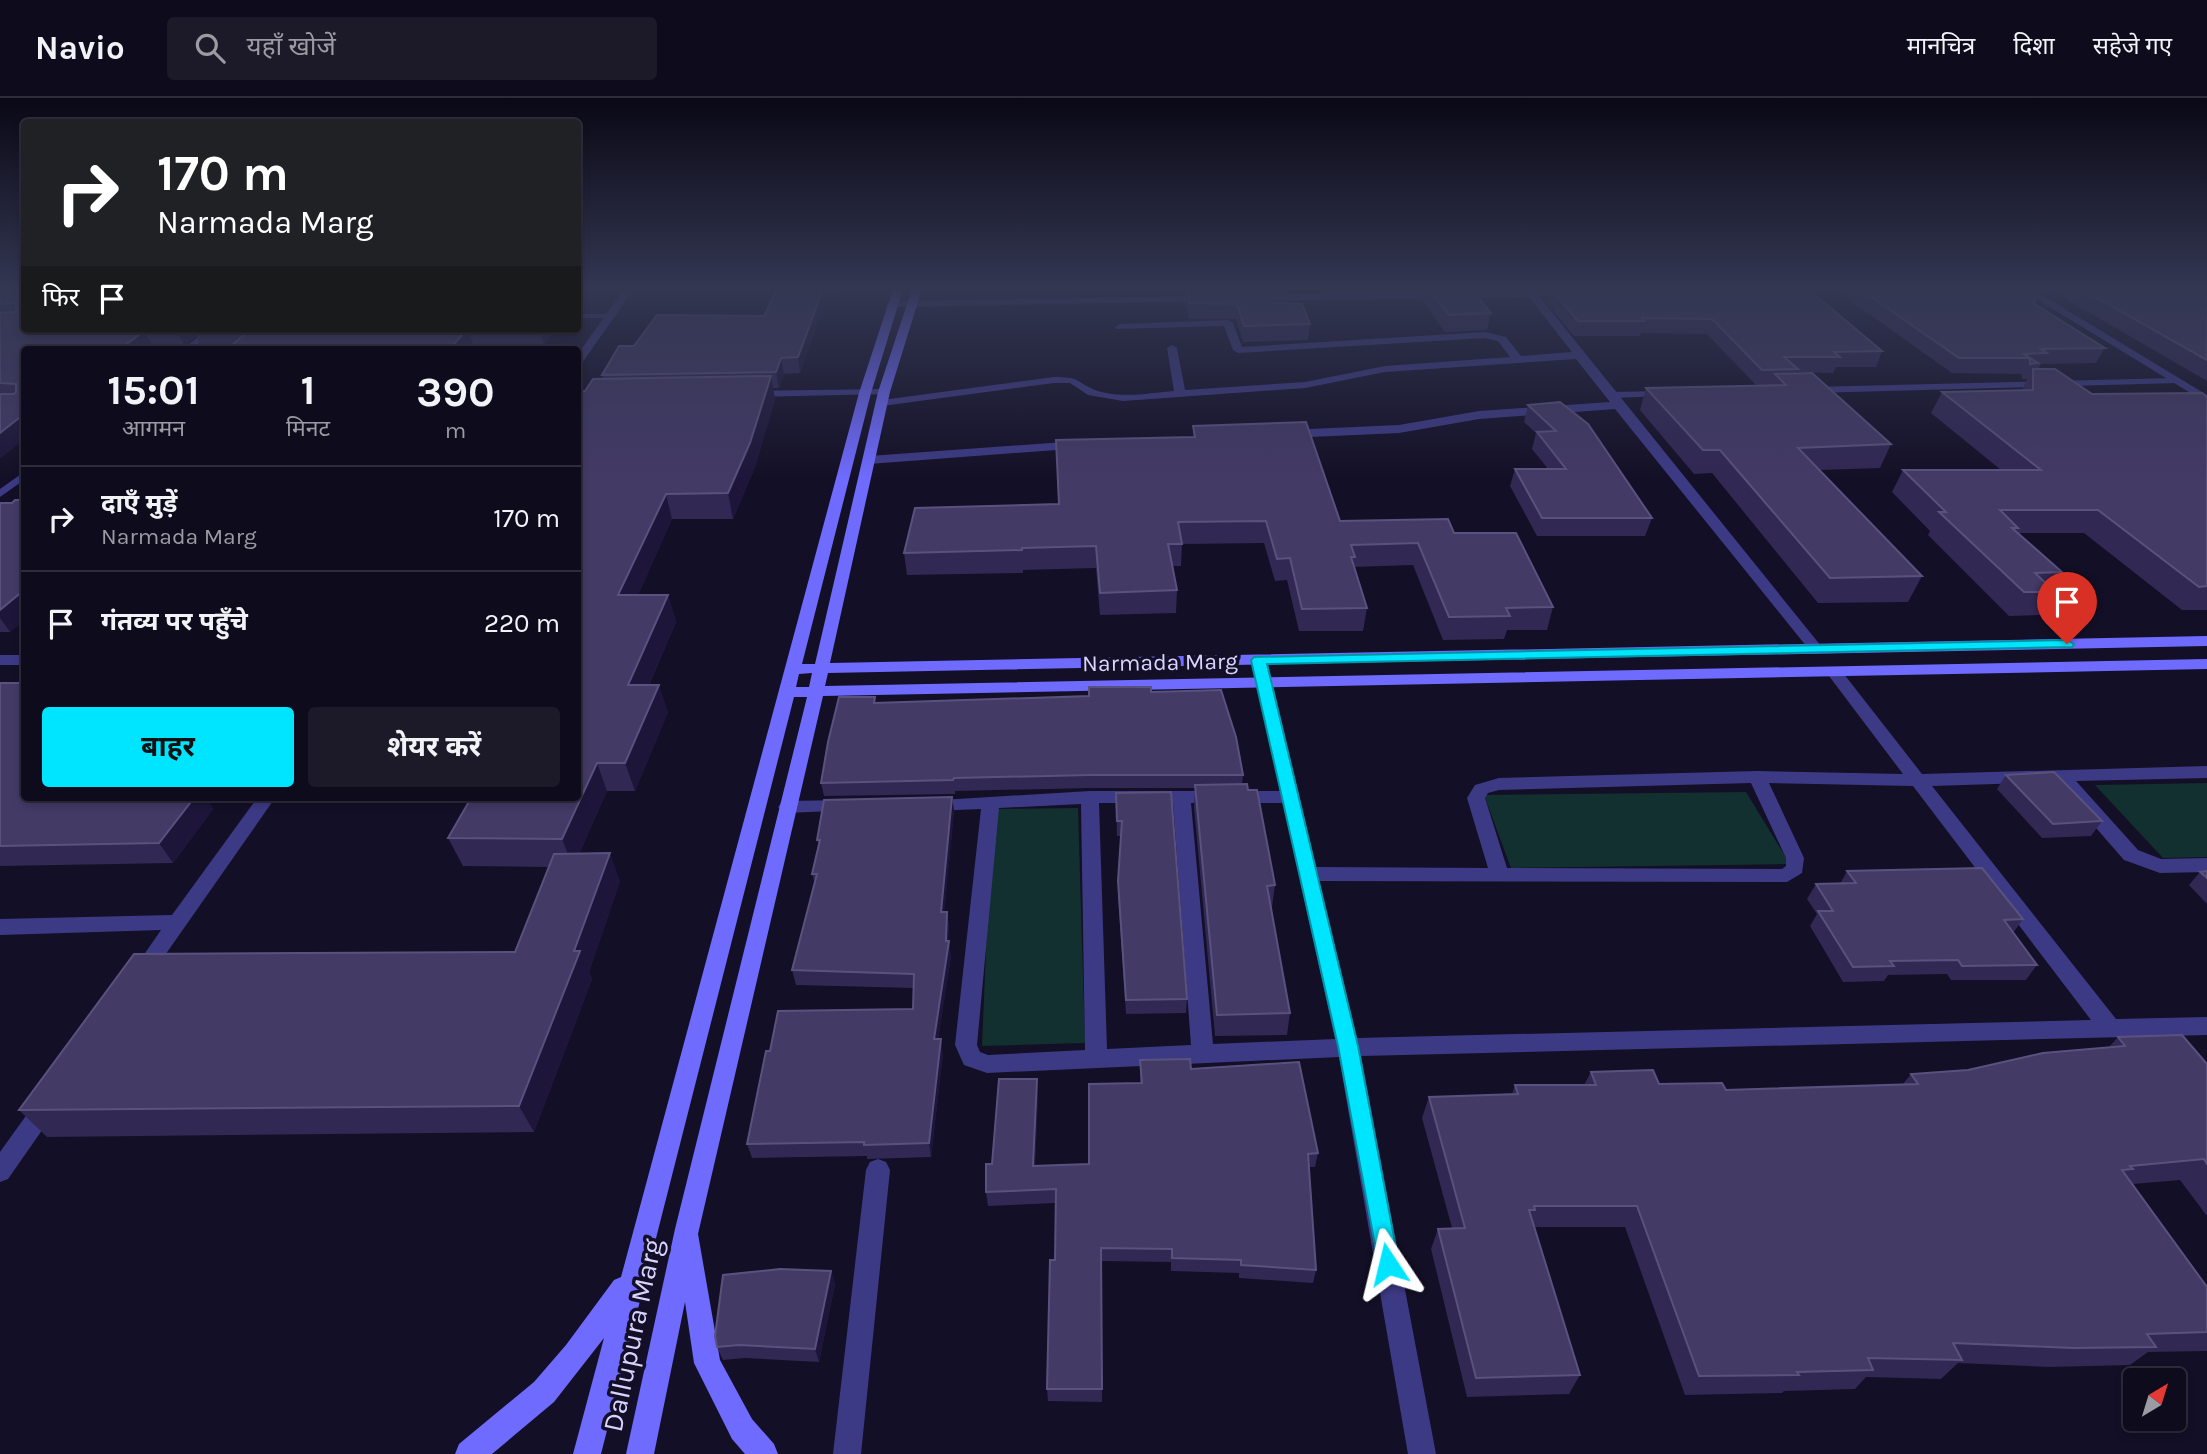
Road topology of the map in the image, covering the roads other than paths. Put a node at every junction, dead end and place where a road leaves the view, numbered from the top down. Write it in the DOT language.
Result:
graph roads {
  1 [pos="888,352"];
  2 [pos="1173,352"];
  3 [pos="1513,352"];
  4 [pos="1579,352"];
  5 [pos="2128,352"];
  6 [pos="1581,355"];
  7 [pos="1517,358"];
  8 [pos="2175,381"];
  9 [pos="1804,390"];
  10 [pos="1180,393"];
  11 [pos="1666,393"];
  12 [pos="742,394"];
  13 [pos="877,396"];
  14 [pos="1614,400"];
  15 [pos="2207,400"];
  16 [pos="1276,435"];
  17 [pos="1097,444"];
  18 [pos="869,460"];
  19 [pos="21,477"];
  20 [pos="0,494"];
  21 [pos="2207,641"];
  22 [pos="1816,649"];
  23 [pos="0,660"];
  24 [pos="21,660"];
  25 [pos="1259,660"];
  26 [pos="2207,664"];
  27 [pos="821,668"];
  28 [pos="793,669"];
  29 [pos="1834,672"];
  30 [pos="1263,683"];
  31 [pos="786,692"];
  32 [pos="816,692"];
  33 [pos="2207,772"];
  34 [pos="2061,776"];
  35 [pos="1757,777"];
  36 [pos="1918,780"];
  37 [pos="1181,796"];
  38 [pos="1090,797"];
  39 [pos="1291,797"];
  40 [pos="264,801"];
  41 [pos="990,804"];
  42 [pos="909,805"];
  43 [pos="869,806"];
  44 [pos="788,807"];
  45 [pos="2207,866"];
  46 [pos="1309,874"];
  47 [pos="1500,876"];
  48 [pos="177,922"];
  49 [pos="0,927"];
  50 [pos="129,990"];
  51 [pos="2207,1026"];
  52 [pos="2109,1027"];
  53 [pos="1348,1046"];
  54 [pos="1203,1055"];
  55 [pos="1096,1060"];
  56 [pos="56,1092"];
  57 [pos="878,1170"];
  58 [pos="0,1171"];
  59 [pos="687,1229"];
  60 [pos="631,1278"];
  61 [pos="469,1454"];
  62 [pos="587,1454"];
  63 [pos="639,1454"];
  64 [pos="764,1454"];
  65 [pos="848,1454"];
  66 [pos="1422,1454"];
  1 -- 13 [label="main road"];
  2 -- 10 [label="street"];
  3 -- 7 [label="street"];
  4 -- 6 [label="street"];
  5 -- 8 [label="street"];
  6 -- 7 [label="street"];
  6 -- 14 [label="street"];
  7 -- 10 [label="street"];
  8 -- 9 [label="lane"];
  8 -- 15 [label="street"];
  10 -- 13 [label="street"];
  11 -- 14 [label="lane"];
  12 -- 13 [label="street"];
  13 -- 18 [label="main road, Dallupura Marg"];
  13 -- 28 [label="main road"];
  14 -- 16 [label="street"];
  14 -- 22 [label="street"];
  17 -- 18 [label="street"];
  18 -- 27 [label="main road, Dallupura Marg"];
  19 -- 20 [label="lane"];
  21 -- 22 [label="main road, Narmada Marg"];
  22 -- 25 [label="main road, Narmada Marg"];
  23 -- 24 [label="street"];
  25 -- 27 [label="main road, Narmada Marg"];
  25 -- 30 [label="street"];
  26 -- 29 [label="main road, Narmada Marg"];
  27 -- 28 [label="main road, Narmada Marg"];
  27 -- 32 [label="main road, Dallupura Marg"];
  28 -- 31 [label="main road"];
  29 -- 30 [label="main road, Narmada Marg"];
  29 -- 36 [label="street"];
  30 -- 32 [label="main road, Narmada Marg"];
  30 -- 39 [label="street"];
  31 -- 32 [label="main road, Narmada Marg"];
  31 -- 60 [label="main road"];
  32 -- 44 [label="main road, Dallupura Marg"];
  33 -- 34 [label="street"];
  34 -- 36 [label="street"];
  34 -- 45 [label="street"];
  35 -- 36 [label="street"];
  35 -- 47 [label="street"];
  35 -- 47 [label="street"];
  36 -- 52 [label="street"];
  37 -- 38 [label="street"];
  37 -- 39 [label="street"];
  37 -- 54 [label="street"];
  38 -- 41 [label="street"];
  38 -- 55 [label="street"];
  39 -- 46 [label="street"];
  40 -- 48 [label="street"];
  41 -- 42 [label="street"];
  41 -- 55 [label="street"];
  43 -- 44 [label="street"];
  44 -- 59 [label="main road, Dallupura Marg"];
  46 -- 47 [label="street"];
  46 -- 53 [label="street"];
  48 -- 49 [label="street"];
  48 -- 50 [label="street"];
  51 -- 52 [label="street"];
  52 -- 53 [label="street"];
  53 -- 54 [label="street"];
  53 -- 66 [label="street"];
  54 -- 55 [label="street"];
  56 -- 58 [label="street"];
  57 -- 65 [label="street"];
  59 -- 63 [label="main road, Dallupura Marg"];
  59 -- 64 [label="main road"];
  60 -- 61 [label="main road"];
  60 -- 62 [label="main road"];
}
